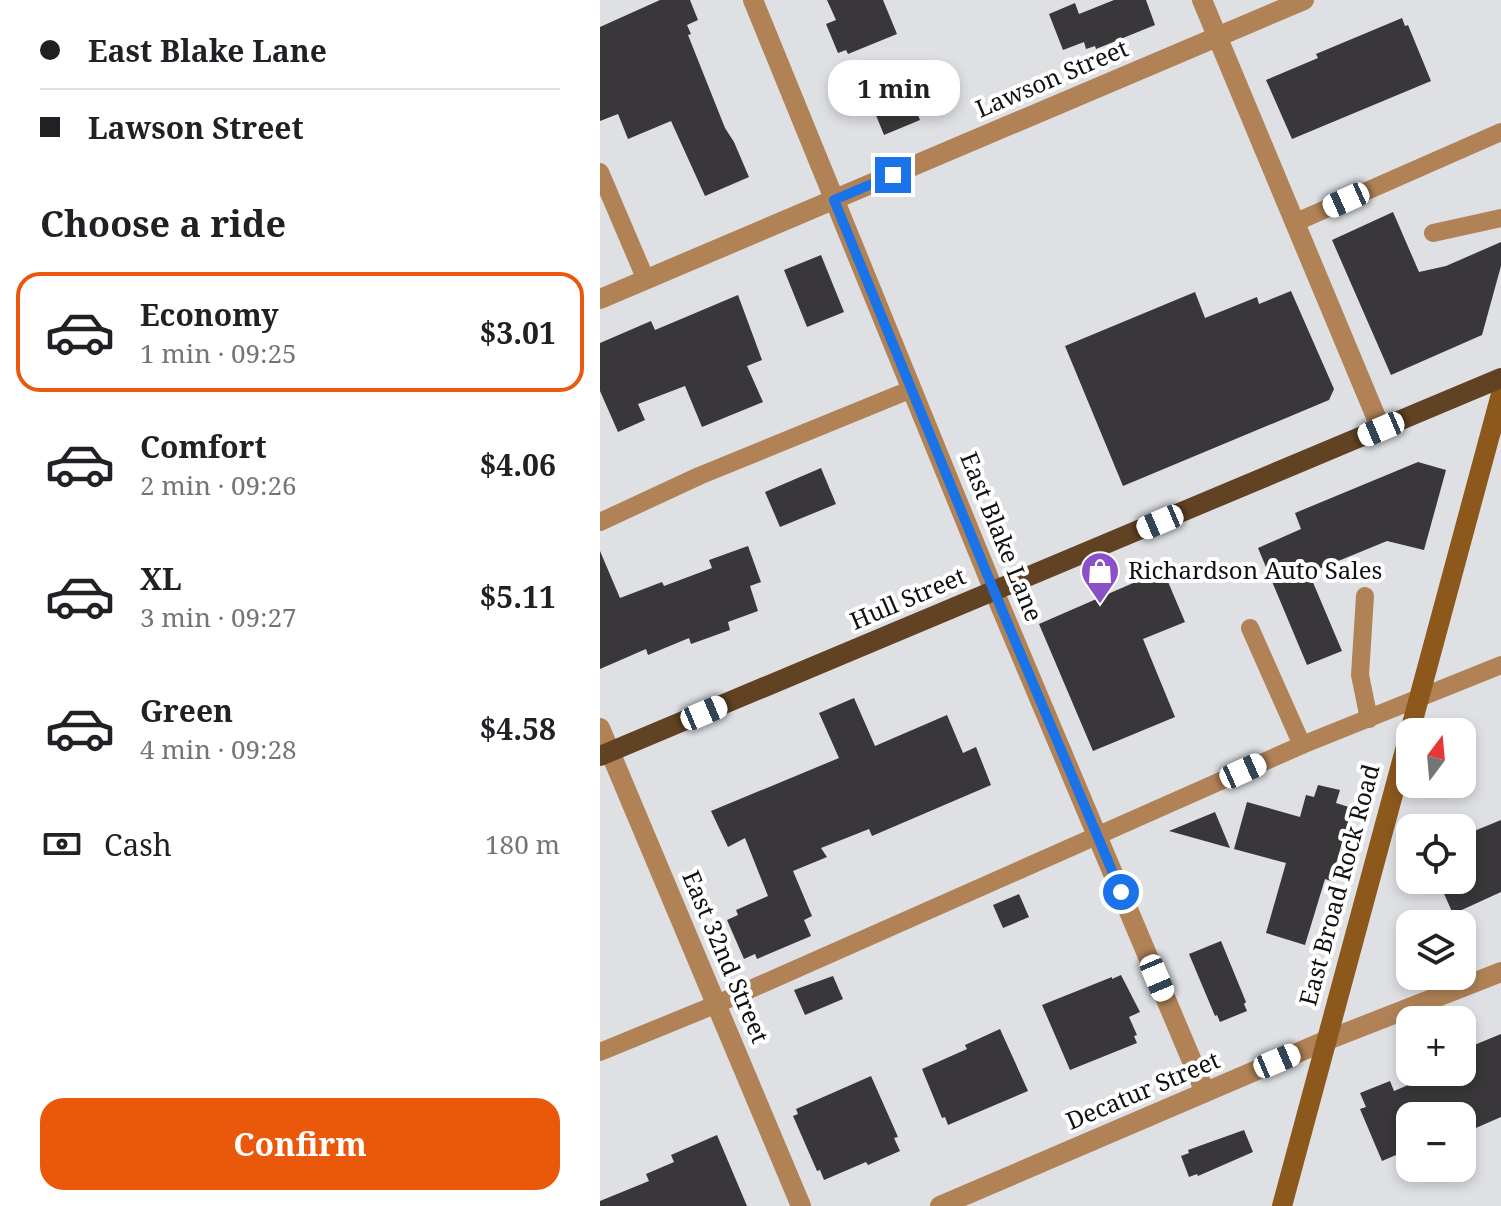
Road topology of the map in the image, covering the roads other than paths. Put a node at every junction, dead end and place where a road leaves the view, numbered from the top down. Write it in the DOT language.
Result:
graph roads {
  1 [pos="753,0"];
  2 [pos="1202,0"];
  3 [pos="1304,0"];
  4 [pos="1217,37"];
  5 [pos="1501,132"];
  6 [pos="600,172"];
  7 [pos="834,200"];
  8 [pos="1501,218"];
  9 [pos="1294,223"];
  10 [pos="1433,233"];
  11 [pos="646,280"];
  12 [pos="600,299"];
  13 [pos="1501,378"];
  14 [pos="912,389"];
  15 [pos="1501,394"];
  16 [pos="1381,429"];
  17 [pos="600,522"];
  18 [pos="994,591"];
  19 [pos="1365,596"];
  20 [pos="1250,628"];
  21 [pos="1501,665"];
  22 [pos="1418,699"];
  23 [pos="1369,719"];
  24 [pos="600,728"];
  25 [pos="1302,745"];
  26 [pos="605,754"];
  27 [pos="1097,835"];
  28 [pos="1501,972"];
  29 [pos="717,1004"];
  30 [pos="1325,1041"];
  31 [pos="600,1052"];
  32 [pos="1205,1092"];
  33 [pos="801,1206"];
  34 [pos="940,1206"];
  35 [pos="1282,1206"];
  1 -- 7 [label="street, East Blake Lane"];
  2 -- 4 [label="street"];
  3 -- 4 [label="street, Lawson Street"];
  4 -- 7 [label="street, Lawson Street"];
  4 -- 9 [label="street"];
  5 -- 9 [label="lane"];
  6 -- 11 [label="lane"];
  7 -- 11 [label="street, Lawson Street"];
  7 -- 14 [label="street, East Blake Lane"];
  8 -- 10 [label="lane"];
  9 -- 16 [label="street"];
  11 -- 12 [label="street, Lawson Street"];
  13 -- 16 [label="main road, Hull Street"];
  14 -- 17 [label="lane"];
  14 -- 18 [label="street, East Blake Lane"];
  15 -- 22 [label="main road, East Broad Rock Road"];
  16 -- 18 [label="main road, Hull Street"];
  18 -- 26 [label="main road, Hull Street"];
  18 -- 27 [label="street, East Blake Lane"];
  19 -- 23 [label="lane"];
  20 -- 25 [label="lane"];
  21 -- 22 [label="lane"];
  22 -- 23 [label="lane"];
  22 -- 30 [label="main road, East Broad Rock Road"];
  23 -- 25 [label="lane"];
  24 -- 26 [label="street, East 32nd Street"];
  25 -- 27 [label="lane"];
  26 -- 29 [label="street, East 32nd Street"];
  27 -- 29 [label="lane"];
  27 -- 32 [label="street, East Blake Lane"];
  28 -- 30 [label="street, Decatur Street"];
  29 -- 31 [label="lane"];
  29 -- 33 [label="street, East 32nd Street"];
  30 -- 32 [label="street, Decatur Street"];
  30 -- 35 [label="main road, East Broad Rock Road"];
  32 -- 34 [label="street, Decatur Street"];
}
